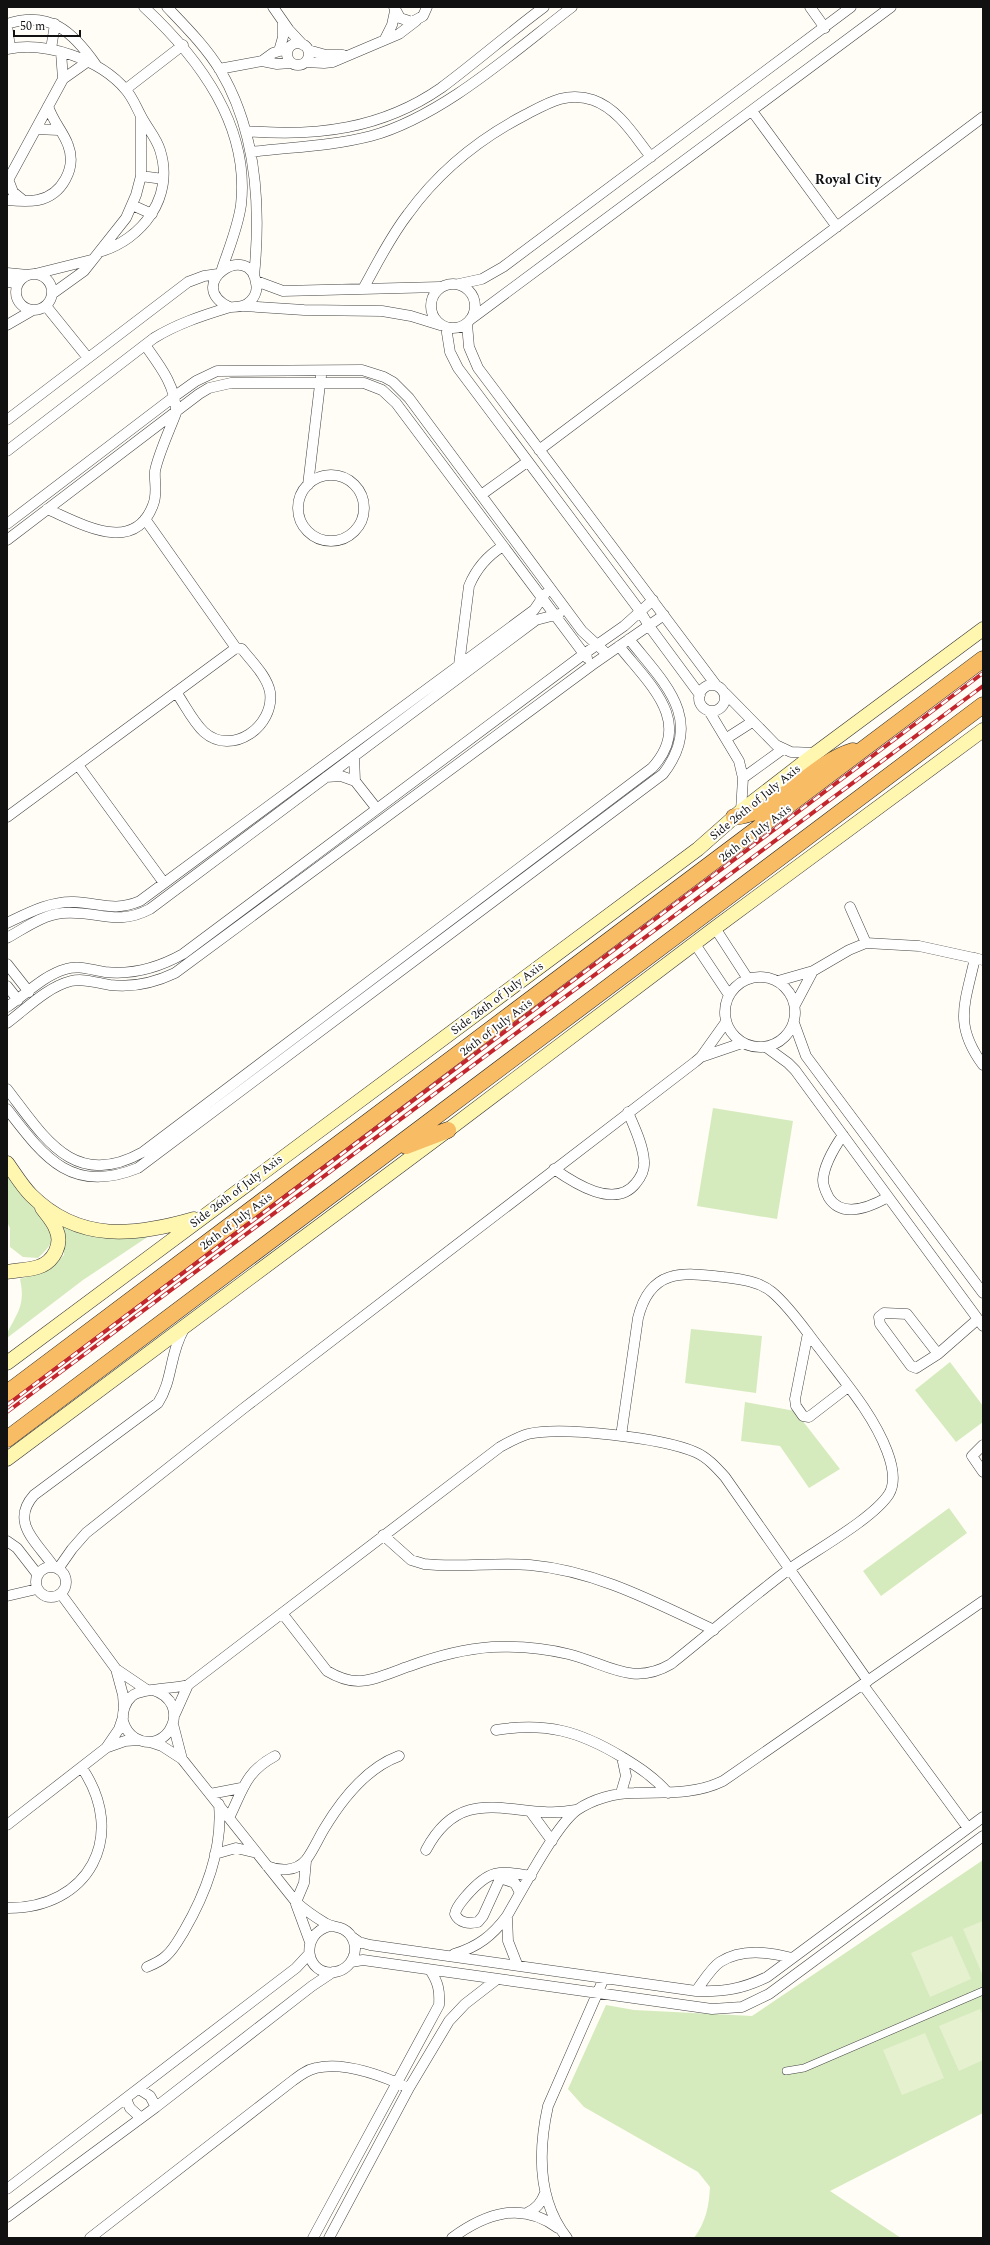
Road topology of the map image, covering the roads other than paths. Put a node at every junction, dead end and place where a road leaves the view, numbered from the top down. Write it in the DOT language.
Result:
graph roads {
  1 [pos="144,7"];
  2 [pos="167,7"];
  3 [pos="273,7"];
  4 [pos="810,7"];
  5 [pos="851,7"];
  6 [pos="891,7"];
  7 [pos="394,9"];
  8 [pos="428,9"];
  9 [pos="540,9"];
  10 [pos="566,9"];
  11 [pos="416,21"];
  12 [pos="283,22"];
  13 [pos="7,24"];
  14 [pos="54,24"];
  15 [pos="548,25"];
  16 [pos="825,28"];
  17 [pos="385,39"];
  18 [pos="183,45"];
  19 [pos="306,48"];
  20 [pos="9,49"];
  21 [pos="284,49"];
  22 [pos="56,50"];
  23 [pos="349,54"];
  24 [pos="262,61"];
  25 [pos="87,62"];
  26 [pos="306,62"];
  27 [pos="291,63"];
  28 [pos="98,68"];
  29 [pos="219,69"];
  30 [pos="63,79"];
  31 [pos="126,89"];
  32 [pos="48,106"];
  33 [pos="752,111"];
  34 [pos="141,117"];
  35 [pos="983,117"];
  36 [pos="36,129"];
  37 [pos="58,130"];
  38 [pos="246,131"];
  39 [pos="251,152"];
  40 [pos="651,157"];
  41 [pos="141,176"];
  42 [pos="163,179"];
  43 [pos="8,180"];
  44 [pos="7,200"];
  45 [pos="24,201"];
  46 [pos="132,205"];
  47 [pos="152,214"];
  48 [pos="837,227"];
  49 [pos="95,256"];
  50 [pos="220,271"];
  51 [pos="7,273"];
  52 [pos="31,275"];
  53 [pos="255,278"];
  54 [pos="7,282"];
  55 [pos="18,283"];
  56 [pos="459,284"];
  57 [pos="440,287"];
  58 [pos="363,289"];
  59 [pos="52,294"];
  60 [pos="18,300"];
  61 [pos="46,306"];
  62 [pos="243,306"];
  63 [pos="229,307"];
  64 [pos="33,310"];
  65 [pos="469,321"];
  66 [pos="9,324"];
  67 [pos="443,326"];
  68 [pos="145,345"];
  69 [pos="88,358"];
  70 [pos="322,370"];
  71 [pos="320,382"];
  72 [pos="175,396"];
  73 [pos="176,413"];
  74 [pos="7,420"];
  75 [pos="539,450"];
  76 [pos="7,451"];
  77 [pos="528,462"];
  78 [pos="308,485"];
  79 [pos="481,495"];
  80 [pos="47,509"];
  81 [pos="146,519"];
  82 [pos="7,524"];
  83 [pos="7,540"];
  84 [pos="503,546"];
  85 [pos="551,589"];
  86 [pos="541,597"];
  87 [pos="653,600"];
  88 [pos="565,609"];
  89 [pos="640,610"];
  90 [pos="664,615"];
  91 [pos="556,616"];
  92 [pos="649,626"];
  93 [pos="983,629"];
  94 [pos="629,639"];
  95 [pos="598,644"];
  96 [pos="619,646"];
  97 [pos="236,648"];
  98 [pos="584,654"];
  99 [pos="607,654"];
  100 [pos="983,659"];
  101 [pos="459,665"];
  102 [pos="592,665"];
  103 [pos="716,686"];
  104 [pos="176,692"];
  105 [pos="725,694"];
  106 [pos="700,695"];
  107 [pos="983,705"];
  108 [pos="709,711"];
  109 [pos="752,722"];
  110 [pos="983,730"];
  111 [pos="727,738"];
  112 [pos="867,748"];
  113 [pos="783,749"];
  114 [pos="816,753"];
  115 [pos="354,756"];
  116 [pos="78,765"];
  117 [pos="326,777"];
  118 [pos="743,778"];
  119 [pos="355,781"];
  120 [pos="377,809"];
  121 [pos="737,814"];
  122 [pos="7,817"];
  123 [pos="164,883"];
  124 [pos="850,907"];
  125 [pos="7,923"];
  126 [pos="715,928"];
  127 [pos="7,938"];
  128 [pos="866,943"];
  129 [pos="695,944"];
  130 [pos="979,959"];
  131 [pos="7,964"];
  132 [pos="813,971"];
  133 [pos="748,978"];
  134 [pos="778,981"];
  135 [pos="7,986"];
  136 [pos="29,992"];
  137 [pos="729,994"];
  138 [pos="18,1000"];
  139 [pos="795,1005"];
  140 [pos="7,1007"];
  141 [pos="726,1022"];
  142 [pos="7,1023"];
  143 [pos="794,1023"];
  144 [pos="742,1043"];
  145 [pos="766,1047"];
  146 [pos="701,1057"];
  147 [pos="983,1065"];
  148 [pos="7,1088"];
  149 [pos="7,1109"];
  150 [pos="628,1112"];
  151 [pos="448,1130"];
  152 [pos="843,1135"];
  153 [pos="389,1152"];
  154 [pos="132,1158"];
  155 [pos="7,1164"];
  156 [pos="138,1168"];
  157 [pos="554,1169"];
  158 [pos="32,1195"];
  159 [pos="888,1197"];
  160 [pos="202,1216"];
  161 [pos="7,1272"];
  162 [pos="983,1293"];
  163 [pos="981,1323"];
  164 [pos="186,1327"];
  165 [pos="808,1333"];
  166 [pos="938,1354"];
  167 [pos="7,1363"];
  168 [pos="848,1386"];
  169 [pos="7,1393"];
  170 [pos="621,1436"];
  171 [pos="7,1439"];
  172 [pos="983,1445"];
  173 [pos="7,1459"];
  174 [pos="983,1472"];
  175 [pos="383,1536"];
  176 [pos="7,1540"];
  177 [pos="56,1568"];
  178 [pos="789,1570"];
  179 [pos="38,1575"];
  180 [pos="37,1589"];
  181 [pos="61,1594"];
  182 [pos="7,1596"];
  183 [pos="983,1601"];
  184 [pos="282,1613"];
  185 [pos="714,1630"];
  186 [pos="116,1669"];
  187 [pos="865,1683"];
  188 [pos="188,1684"];
  189 [pos="150,1690"];
  190 [pos="123,1712"];
  191 [pos="174,1720"];
  192 [pos="496,1730"];
  193 [pos="139,1740"];
  194 [pos="150,1742"];
  195 [pos="106,1748"];
  196 [pos="274,1756"];
  197 [pos="399,1756"];
  198 [pos="622,1757"];
  199 [pos="182,1759"];
  200 [pos="82,1768"];
  201 [pos="241,1788"];
  202 [pos="621,1793"];
  203 [pos="668,1793"];
  204 [pos="210,1794"];
  205 [pos="219,1804"];
  206 [pos="576,1810"];
  207 [pos="530,1811"];
  208 [pos="983,1817"];
  209 [pos="229,1818"];
  210 [pos="7,1825"];
  211 [pos="968,1828"];
  212 [pos="983,1836"];
  213 [pos="552,1841"];
  214 [pos="426,1850"];
  215 [pos="257,1853"];
  216 [pos="215,1854"];
  217 [pos="306,1861"];
  218 [pos="267,1866"];
  219 [pos="503,1876"];
  220 [pos="531,1876"];
  221 [pos="520,1893"];
  222 [pos="296,1902"];
  223 [pos="7,1908"];
  224 [pos="507,1916"];
  225 [pos="330,1926"];
  226 [pos="352,1937"];
  227 [pos="310,1942"];
  228 [pos="309,1954"];
  229 [pos="451,1955"];
  230 [pos="792,1958"];
  231 [pos="351,1962"];
  232 [pos="517,1964"];
  233 [pos="148,1966"];
  234 [pos="430,1970"];
  235 [pos="333,1972"];
  236 [pos="604,1978"];
  237 [pos="496,1980"];
  238 [pos="696,1991"];
  239 [pos="983,1991"];
  240 [pos="599,1993"];
  241 [pos="786,2071"];
  242 [pos="397,2082"];
  243 [pos="409,2088"];
  244 [pos="139,2089"];
  245 [pos="126,2099"];
  246 [pos="156,2107"];
  247 [pos="141,2118"];
  248 [pos="7,2189"];
  249 [pos="545,2193"];
  250 [pos="527,2213"];
  251 [pos="7,2217"];
  252 [pos="560,2230"];
  253 [pos="90,2238"];
  254 [pos="313,2238"];
  255 [pos="329,2238"];
  256 [pos="452,2238"];
  257 [pos="567,2238"];
  1 -- 18 [label="street"];
  2 -- 29 [label="street"];
  3 -- 12 [label="street"];
  4 -- 16 [label="street"];
  5 -- 16 [label="street"];
  6 -- 33 [label="street"];
  7 -- 11 [label="street"];
  7 -- 17 [label="street"];
  8 -- 11 [label="street"];
  9 -- 15 [label="street"];
  9 -- 38 [label="street"];
  10 -- 15 [label="street"];
  11 -- 17 [label="street"];
  12 -- 19 [label="street"];
  12 -- 21 [label="street"];
  13 -- 14 [label="street"];
  13 -- 20 [label="street"];
  14 -- 22 [label="street"];
  14 -- 28 [label="street"];
  15 -- 39 [label="street"];
  16 -- 40 [label="street"];
  17 -- 23 [label="street"];
  18 -- 31 [label="street"];
  18 -- 50 [label="street"];
  19 -- 21 [label="street"];
  19 -- 23 [label="street"];
  19 -- 26 [label="street"];
  20 -- 22 [label="street"];
  21 -- 24 [label="street"];
  21 -- 27 [label="street"];
  22 -- 25 [label="street"];
  22 -- 30 [label="street"];
  23 -- 26 [label="street"];
  24 -- 27 [label="street"];
  24 -- 29 [label="street"];
  25 -- 28 [label="street"];
  25 -- 30 [label="street"];
  26 -- 27 [label="street"];
  28 -- 31 [label="street"];
  29 -- 38 [label="street"];
  30 -- 32 [label="street"];
  31 -- 34 [label="street"];
  32 -- 36 [label="street"];
  32 -- 37 [label="street"];
  33 -- 48 [label="street"];
  33 -- 65 [label="street"];
  34 -- 41 [label="street"];
  34 -- 42 [label="street"];
  35 -- 48 [label="street"];
  36 -- 37 [label="street"];
  36 -- 43 [label="street"];
  37 -- 45 [label="street"];
  38 -- 39 [label="street"];
  39 -- 53 [label="street"];
  40 -- 56 [label="street"];
  40 -- 58 [label="street"];
  41 -- 42 [label="street"];
  41 -- 46 [label="street"];
  42 -- 47 [label="street"];
  43 -- 45 [label="street"];
  44 -- 45 [label="street"];
  46 -- 47 [label="street"];
  46 -- 49 [label="street"];
  47 -- 49 [label="street"];
  48 -- 75 [label="street"];
  49 -- 52 [label="street"];
  49 -- 59 [label="street"];
  50 -- 53 [label="street"];
  50 -- 63 [label="street"];
  50 -- 69 [label="street"];
  51 -- 52 [label="street"];
  52 -- 55 [label="street"];
  52 -- 59 [label="street"];
  53 -- 58 [label="street"];
  53 -- 62 [label="street"];
  54 -- 55 [label="street"];
  55 -- 60 [label="street"];
  56 -- 57 [label="street"];
  56 -- 65 [label="street"];
  57 -- 58 [label="street"];
  57 -- 67 [label="street"];
  59 -- 61 [label="street"];
  60 -- 64 [label="street"];
  60 -- 66 [label="street"];
  61 -- 64 [label="street"];
  61 -- 69 [label="street"];
  62 -- 63 [label="street"];
  62 -- 67 [label="street"];
  63 -- 68 [label="street"];
  64 -- 66 [label="street"];
  65 -- 67 [label="street"];
  65 -- 75 [label="street"];
  67 -- 77 [label="street"];
  68 -- 72 [label="street"];
  68 -- 76 [label="street"];
  69 -- 74 [label="street"];
  70 -- 71 [label="street"];
  70 -- 72 [label="street"];
  70 -- 79 [label="street"];
  71 -- 73 [label="street"];
  71 -- 78 [label="street"];
  71 -- 84 [label="street"];
  72 -- 73 [label="street"];
  72 -- 82 [label="street"];
  73 -- 80 [label="street"];
  73 -- 81 [label="street"];
  75 -- 87 [label="street"];
  77 -- 79 [label="street"];
  77 -- 89 [label="street"];
  78 -- 78 [label="street"];
  79 -- 85 [label="street"];
  80 -- 81 [label="street"];
  80 -- 83 [label="street"];
  81 -- 97 [label="street"];
  84 -- 86 [label="street"];
  84 -- 101 [label="street"];
  85 -- 86 [label="street"];
  85 -- 88 [label="street"];
  86 -- 91 [label="street"];
  86 -- 101 [label="street"];
  87 -- 89 [label="street"];
  87 -- 90 [label="street"];
  88 -- 91 [label="street"];
  88 -- 95 [label="street"];
  89 -- 92 [label="street"];
  89 -- 95 [label="street"];
  90 -- 92 [label="street"];
  90 -- 103 [label="street"];
  91 -- 98 [label="street"];
  91 -- 115 [label="street"];
  92 -- 94 [label="street"];
  92 -- 106 [label="street"];
  93 -- 114 [label="main road, Side 26th of July Axis"];
  94 -- 96 [label="street"];
  94 -- 156 [label="street"];
  95 -- 98 [label="street"];
  95 -- 99 [label="street"];
  96 -- 99 [label="street"];
  96 -- 154 [label="street"];
  97 -- 104 [label="street"];
  97 -- 104 [label="street"];
  98 -- 102 [label="street"];
  98 -- 120 [label="street"];
  99 -- 102 [label="street"];
  100 -- 112 [label="highway, 26th of July Axis"];
  101 -- 123 [label="street"];
  102 -- 142 [label="street"];
  103 -- 105 [label="street"];
  103 -- 106 [label="street"];
  104 -- 116 [label="street"];
  105 -- 108 [label="street"];
  105 -- 109 [label="street"];
  106 -- 108 [label="street"];
  107 -- 153 [label="highway"];
  108 -- 111 [label="street"];
  109 -- 111 [label="street"];
  109 -- 113 [label="street"];
  110 -- 126 [label="main road"];
  111 -- 118 [label="street"];
  112 -- 121 [label="highway"];
  112 -- 169 [label="highway, 26th of July Axis"];
  113 -- 114 [label="street"];
  113 -- 118 [label="street"];
  114 -- 121 [label="main road, Side 26th of July Axis"];
  115 -- 117 [label="street"];
  115 -- 119 [label="street"];
  116 -- 122 [label="street"];
  116 -- 123 [label="street"];
  117 -- 119 [label="street"];
  117 -- 127 [label="street"];
  118 -- 121 [label="street"];
  119 -- 120 [label="street"];
  120 -- 136 [label="street"];
  121 -- 160 [label="main road, Side 26th of July Axis"];
  123 -- 125 [label="street"];
  124 -- 128 [label="street"];
  126 -- 129 [label="main road"];
  126 -- 133 [label="street"];
  128 -- 130 [label="street"];
  128 -- 132 [label="street"];
  129 -- 137 [label="street"];
  129 -- 151 [label="main road"];
  130 -- 147 [label="street"];
  131 -- 136 [label="street"];
  132 -- 134 [label="street"];
  132 -- 139 [label="street"];
  133 -- 134 [label="street"];
  133 -- 137 [label="street"];
  134 -- 139 [label="street"];
  135 -- 138 [label="street"];
  136 -- 138 [label="street"];
  137 -- 141 [label="street"];
  138 -- 140 [label="street"];
  139 -- 143 [label="street"];
  141 -- 144 [label="street"];
  141 -- 146 [label="street"];
  143 -- 145 [label="street"];
  143 -- 162 [label="street"];
  144 -- 145 [label="street"];
  144 -- 146 [label="street"];
  145 -- 152 [label="street"];
  146 -- 150 [label="street"];
  148 -- 154 [label="street"];
  149 -- 156 [label="street"];
  150 -- 157 [label="street"];
  150 -- 157 [label="street"];
  151 -- 153 [label="highway"];
  151 -- 164 [label="main road"];
  152 -- 159 [label="street"];
  152 -- 159 [label="street"];
  153 -- 171 [label="highway"];
  154 -- 156 [label="street"];
  155 -- 158 [label="main road"];
  157 -- 177 [label="street"];
  158 -- 160 [label="main road"];
  158 -- 161 [label="main road"];
  159 -- 163 [label="street"];
  160 -- 167 [label="main road, Side 26th of July Axis"];
  163 -- 166 [label="street"];
  164 -- 173 [label="main road"];
  164 -- 177 [label="street"];
  165 -- 168 [label="street"];
  165 -- 168 [label="street"];
  165 -- 170 [label="street"];
  166 -- 166 [label="street"];
  168 -- 178 [label="street"];
  170 -- 175 [label="street"];
  170 -- 178 [label="street"];
  172 -- 174 [label="street"];
  175 -- 184 [label="street"];
  175 -- 185 [label="street"];
  176 -- 179 [label="street"];
  177 -- 179 [label="street"];
  177 -- 181 [label="street"];
  178 -- 185 [label="street"];
  178 -- 187 [label="street"];
  179 -- 180 [label="street"];
  180 -- 181 [label="street"];
  180 -- 182 [label="street"];
  181 -- 186 [label="street"];
  183 -- 187 [label="street"];
  184 -- 185 [label="street"];
  184 -- 188 [label="street"];
  186 -- 189 [label="street"];
  186 -- 190 [label="street"];
  187 -- 203 [label="street"];
  187 -- 211 [label="street"];
  188 -- 189 [label="street"];
  188 -- 191 [label="street"];
  189 -- 190 [label="street"];
  189 -- 191 [label="street"];
  190 -- 193 [label="street"];
  190 -- 195 [label="street"];
  191 -- 194 [label="street"];
  191 -- 199 [label="street"];
  192 -- 198 [label="street"];
  193 -- 194 [label="street"];
  193 -- 195 [label="street"];
  194 -- 199 [label="street"];
  195 -- 200 [label="street"];
  196 -- 201 [label="street"];
  197 -- 217 [label="street"];
  198 -- 202 [label="street"];
  198 -- 203 [label="street"];
  199 -- 204 [label="street"];
  200 -- 210 [label="street"];
  200 -- 223 [label="street"];
  201 -- 204 [label="street"];
  201 -- 209 [label="street"];
  202 -- 203 [label="street"];
  202 -- 206 [label="street"];
  204 -- 205 [label="street"];
  205 -- 209 [label="street"];
  205 -- 216 [label="street"];
  206 -- 207 [label="street"];
  206 -- 213 [label="street"];
  207 -- 213 [label="street"];
  207 -- 214 [label="street"];
  208 -- 211 [label="street"];
  209 -- 215 [label="street"];
  211 -- 230 [label="street"];
  212 -- 240 [label="street"];
  213 -- 220 [label="street"];
  215 -- 216 [label="street"];
  215 -- 218 [label="street"];
  216 -- 233 [label="street"];
  217 -- 218 [label="street"];
  217 -- 222 [label="street"];
  218 -- 222 [label="street"];
  219 -- 219 [label="street"];
  219 -- 220 [label="street"];
  219 -- 221 [label="street"];
  220 -- 221 [label="street"];
  221 -- 224 [label="street"];
  222 -- 225 [label="street"];
  222 -- 227 [label="street"];
  224 -- 229 [label="street"];
  224 -- 232 [label="street"];
  225 -- 226 [label="street"];
  225 -- 227 [label="street"];
  226 -- 229 [label="street"];
  226 -- 231 [label="street"];
  227 -- 228 [label="street"];
  228 -- 235 [label="street"];
  228 -- 244 [label="street"];
  229 -- 232 [label="street"];
  230 -- 238 [label="street"];
  230 -- 238 [label="street"];
  231 -- 234 [label="street"];
  231 -- 235 [label="street"];
  232 -- 236 [label="street"];
  234 -- 237 [label="street"];
  234 -- 242 [label="street"];
  235 -- 246 [label="street"];
  236 -- 238 [label="street"];
  236 -- 240 [label="street"];
  237 -- 240 [label="street"];
  237 -- 243 [label="street"];
  239 -- 241 [label="street"];
  240 -- 249 [label="street"];
  242 -- 243 [label="street"];
  242 -- 253 [label="street"];
  242 -- 254 [label="street"];
  243 -- 255 [label="street"];
  244 -- 245 [label="street"];
  244 -- 246 [label="street"];
  245 -- 247 [label="street"];
  245 -- 248 [label="street"];
  246 -- 247 [label="street"];
  247 -- 251 [label="street"];
  249 -- 250 [label="street"];
  249 -- 252 [label="street"];
  250 -- 252 [label="street"];
  250 -- 256 [label="street"];
  252 -- 257 [label="street"];
}
